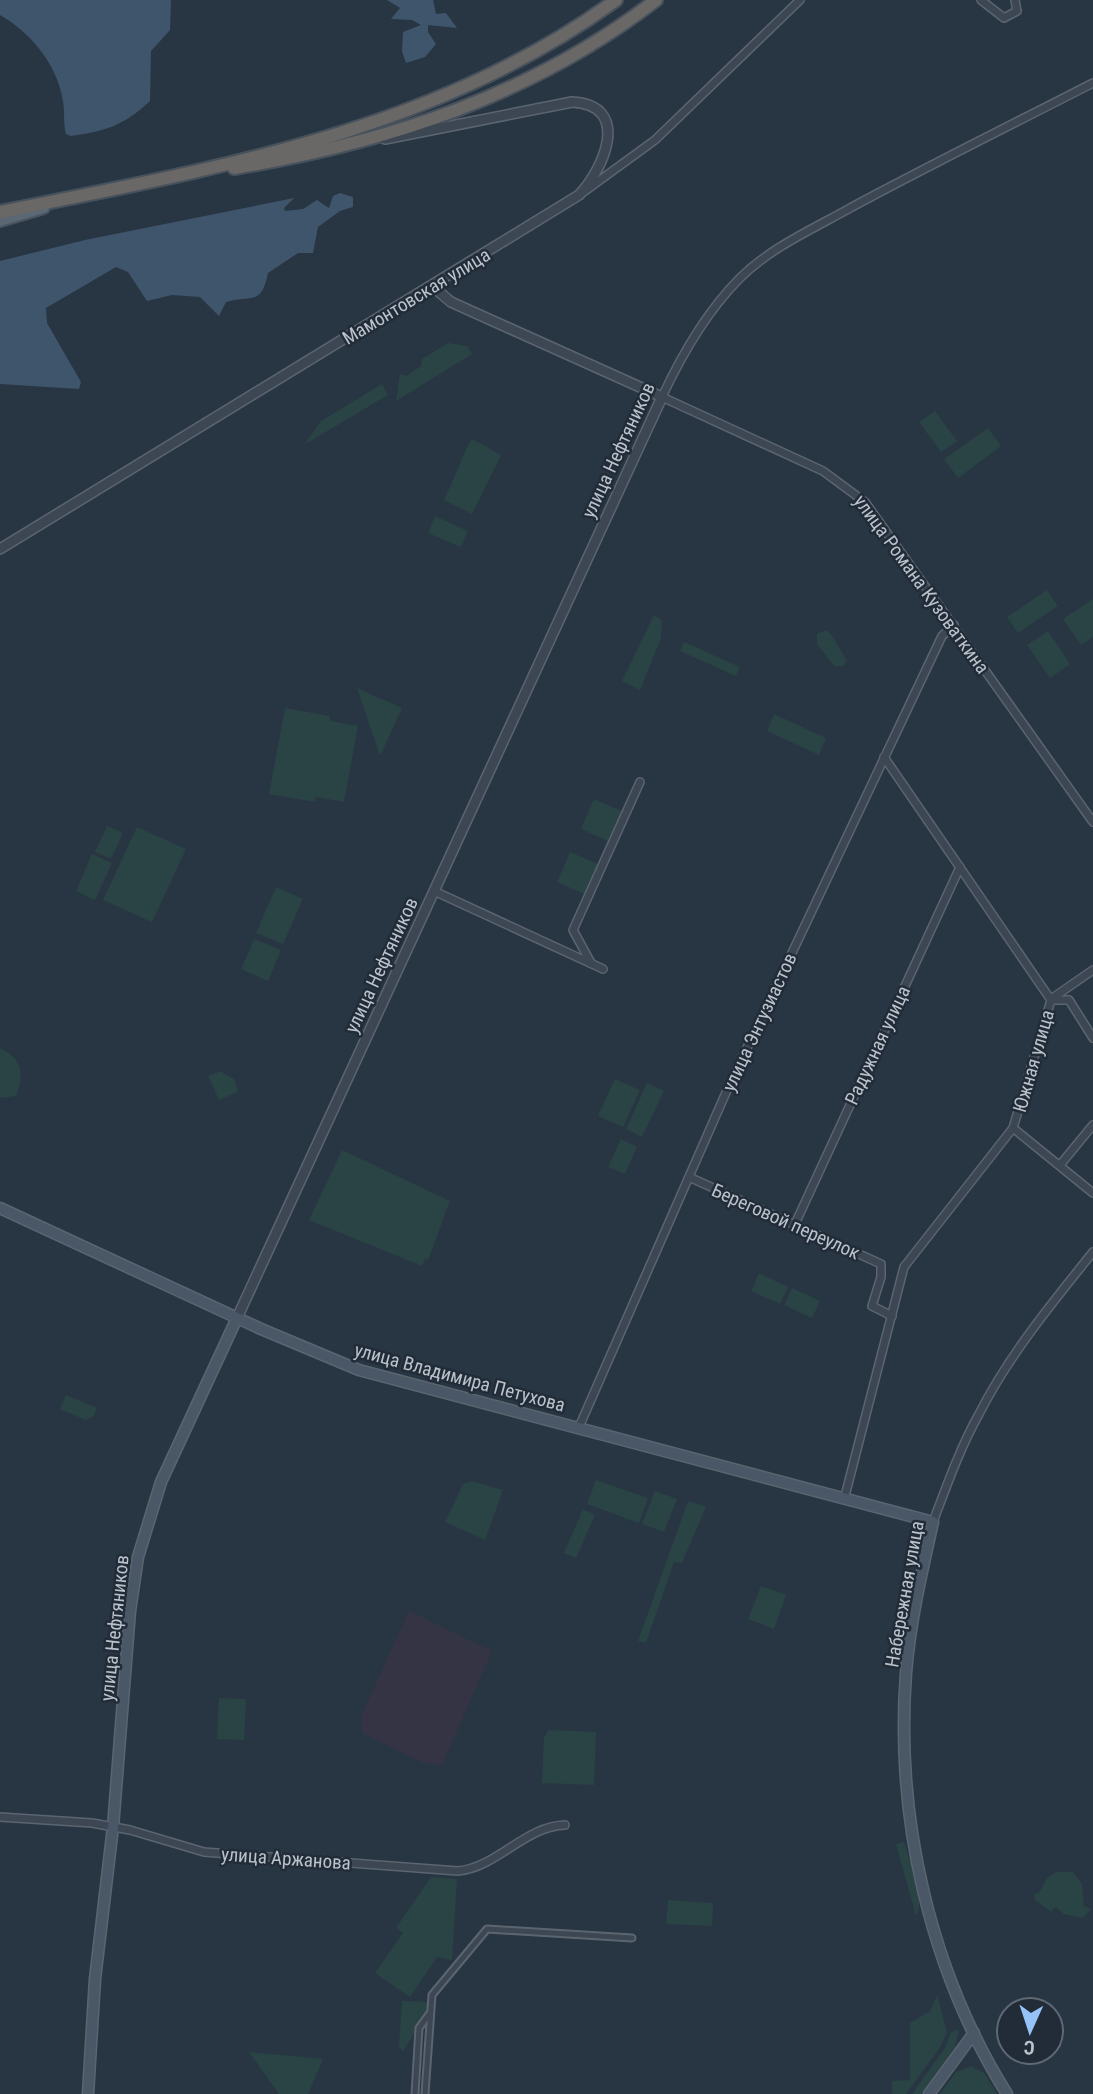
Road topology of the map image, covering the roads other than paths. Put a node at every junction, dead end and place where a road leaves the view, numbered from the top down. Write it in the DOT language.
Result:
graph roads {
  1 [pos="616,0"];
  2 [pos="656,0"];
  3 [pos="800,0"];
  4 [pos="981,0"];
  5 [pos="1015,0"];
  6 [pos="1093,83"];
  7 [pos="328,150"];
  8 [pos="140,183"];
  9 [pos="104,191"];
  10 [pos="579,195"];
  11 [pos="0,212"];
  12 [pos="0,221"];
  13 [pos="432,286"];
  14 [pos="662,397"];
  15 [pos="0,549"];
  16 [pos="954,625"];
  17 [pos="884,757"];
  18 [pos="640,782"];
  19 [pos="1093,822"];
  20 [pos="960,867"];
  21 [pos="434,891"];
  22 [pos="592,963"];
  23 [pos="603,969"];
  24 [pos="1093,970"];
  25 [pos="1051,1000"];
  26 [pos="1093,1038"];
  27 [pos="1093,1125"];
  28 [pos="1013,1128"];
  29 [pos="1060,1165"];
  30 [pos="689,1177"];
  31 [pos="1093,1193"];
  32 [pos="0,1208"];
  33 [pos="794,1224"];
  34 [pos="1093,1252"];
  35 [pos="891,1316"];
  36 [pos="237,1318"];
  37 [pos="579,1427"];
  38 [pos="845,1496"];
  39 [pos="933,1522"];
  40 [pos="0,1817"];
  41 [pos="565,1825"];
  42 [pos="113,1827"];
  43 [pos="632,1938"];
  44 [pos="430,2013"];
  45 [pos="974,2033"];
  46 [pos="88,2094"];
  47 [pos="415,2094"];
  48 [pos="425,2094"];
  49 [pos="929,2094"];
  50 [pos="1007,2094"];
  1 -- 8 [label="highway"];
  2 -- 7 [label="highway"];
  3 -- 10 [label="street, Мамонтовская улица"];
  4 -- 5 [label="street"];
  6 -- 14 [label="street, улица Нефтяников"];
  7 -- 8 [label="highway"];
  7 -- 10 [label="street"];
  8 -- 9 [label="highway"];
  9 -- 11 [label="highway"];
  9 -- 12 [label="main road"];
  10 -- 13 [label="street, Мамонтовская улица"];
  13 -- 14 [label="street, улица Романа Кузоваткина"];
  13 -- 15 [label="street, Мамонтовская улица"];
  14 -- 16 [label="street, улица Романа Кузоваткина"];
  14 -- 21 [label="street, улица Нефтяников"];
  16 -- 17 [label="street, улица Энтузиастов"];
  16 -- 19 [label="street, улица Романа Кузоваткина"];
  17 -- 20 [label="street, Южная улица"];
  17 -- 30 [label="street, улица Энтузиастов"];
  18 -- 22 [label="street"];
  20 -- 25 [label="street, Южная улица"];
  20 -- 33 [label="street, Радужная улица"];
  21 -- 22 [label="street"];
  21 -- 36 [label="street, улица Нефтяников"];
  22 -- 23 [label="street"];
  24 -- 25 [label="street"];
  25 -- 26 [label="street"];
  25 -- 28 [label="street, Южная улица"];
  27 -- 29 [label="street"];
  28 -- 29 [label="street"];
  28 -- 35 [label="street, Южная улица"];
  29 -- 31 [label="street"];
  30 -- 33 [label="street, Береговой переулок"];
  30 -- 37 [label="street, улица Энтузиастов"];
  32 -- 36 [label="main road, улица Владимира Петухова"];
  33 -- 35 [label="street, Береговой переулок"];
  34 -- 39 [label="street, Набережная улица"];
  35 -- 38 [label="street, Южная улица"];
  36 -- 37 [label="main road, улица Владимира Петухова"];
  36 -- 42 [label="main road, улица Нефтяников"];
  37 -- 38 [label="main road, улица Владимира Петухова"];
  38 -- 39 [label="main road, улица Владимира Петухова"];
  39 -- 45 [label="main road, Набережная улица"];
  40 -- 42 [label="street, улица Аржанова"];
  41 -- 42 [label="street, улица Аржанова"];
  42 -- 46 [label="main road, улица Нефтяников"];
  43 -- 44 [label="street"];
  44 -- 47 [label="street"];
  44 -- 48 [label="street"];
  45 -- 49 [label="main road"];
  45 -- 50 [label="main road, Набережная улица"];
}
